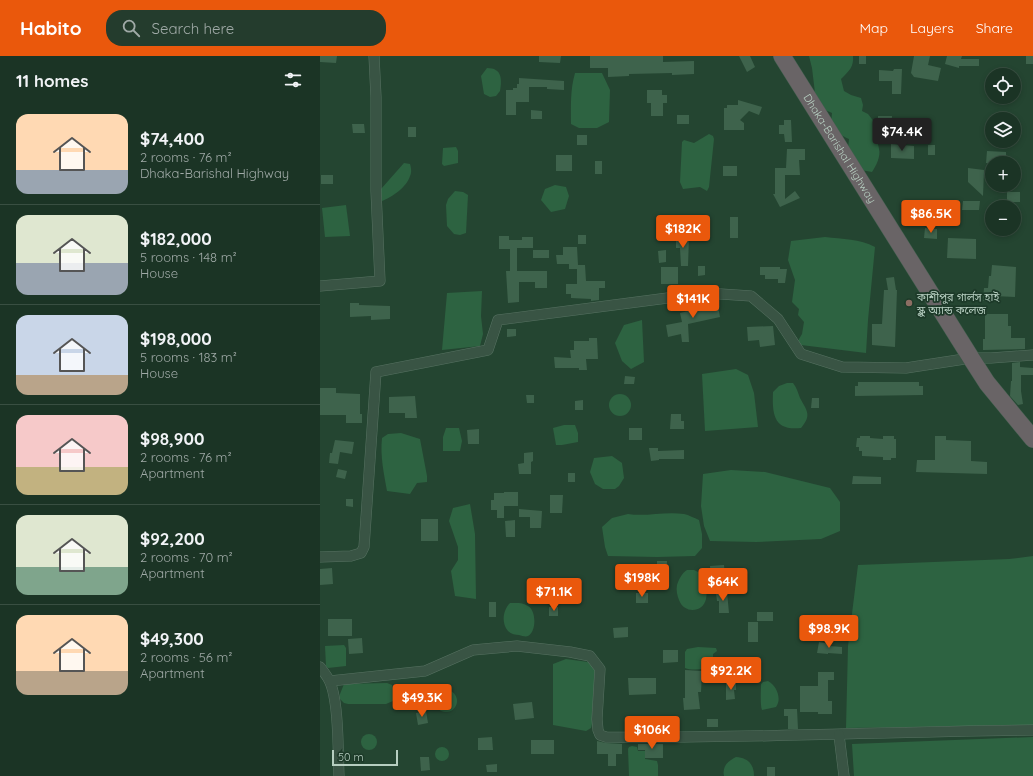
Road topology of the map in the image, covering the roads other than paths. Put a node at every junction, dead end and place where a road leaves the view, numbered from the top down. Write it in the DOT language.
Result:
graph roads {
  1 [pos="374,56"];
  2 [pos="782,56"];
  3 [pos="320,286"];
  4 [pos="1033,355"];
  5 [pos="971,358"];
  6 [pos="1033,439"];
  7 [pos="320,558"];
  8 [pos="320,667"];
  9 [pos="330,681"];
  10 [pos="1033,730"];
  11 [pos="839,735"];
  12 [pos="339,776"];
  13 [pos="844,776"];
  1 -- 3 [label="street"];
  2 -- 5 [label="highway, Dhaka-Barishal Highway"];
  4 -- 5 [label="street"];
  5 -- 6 [label="highway, Dhaka-Barishal Highway"];
  5 -- 7 [label="street"];
  8 -- 9 [label="street"];
  9 -- 11 [label="street"];
  9 -- 12 [label="street"];
  10 -- 11 [label="street"];
  11 -- 13 [label="street"];
}
